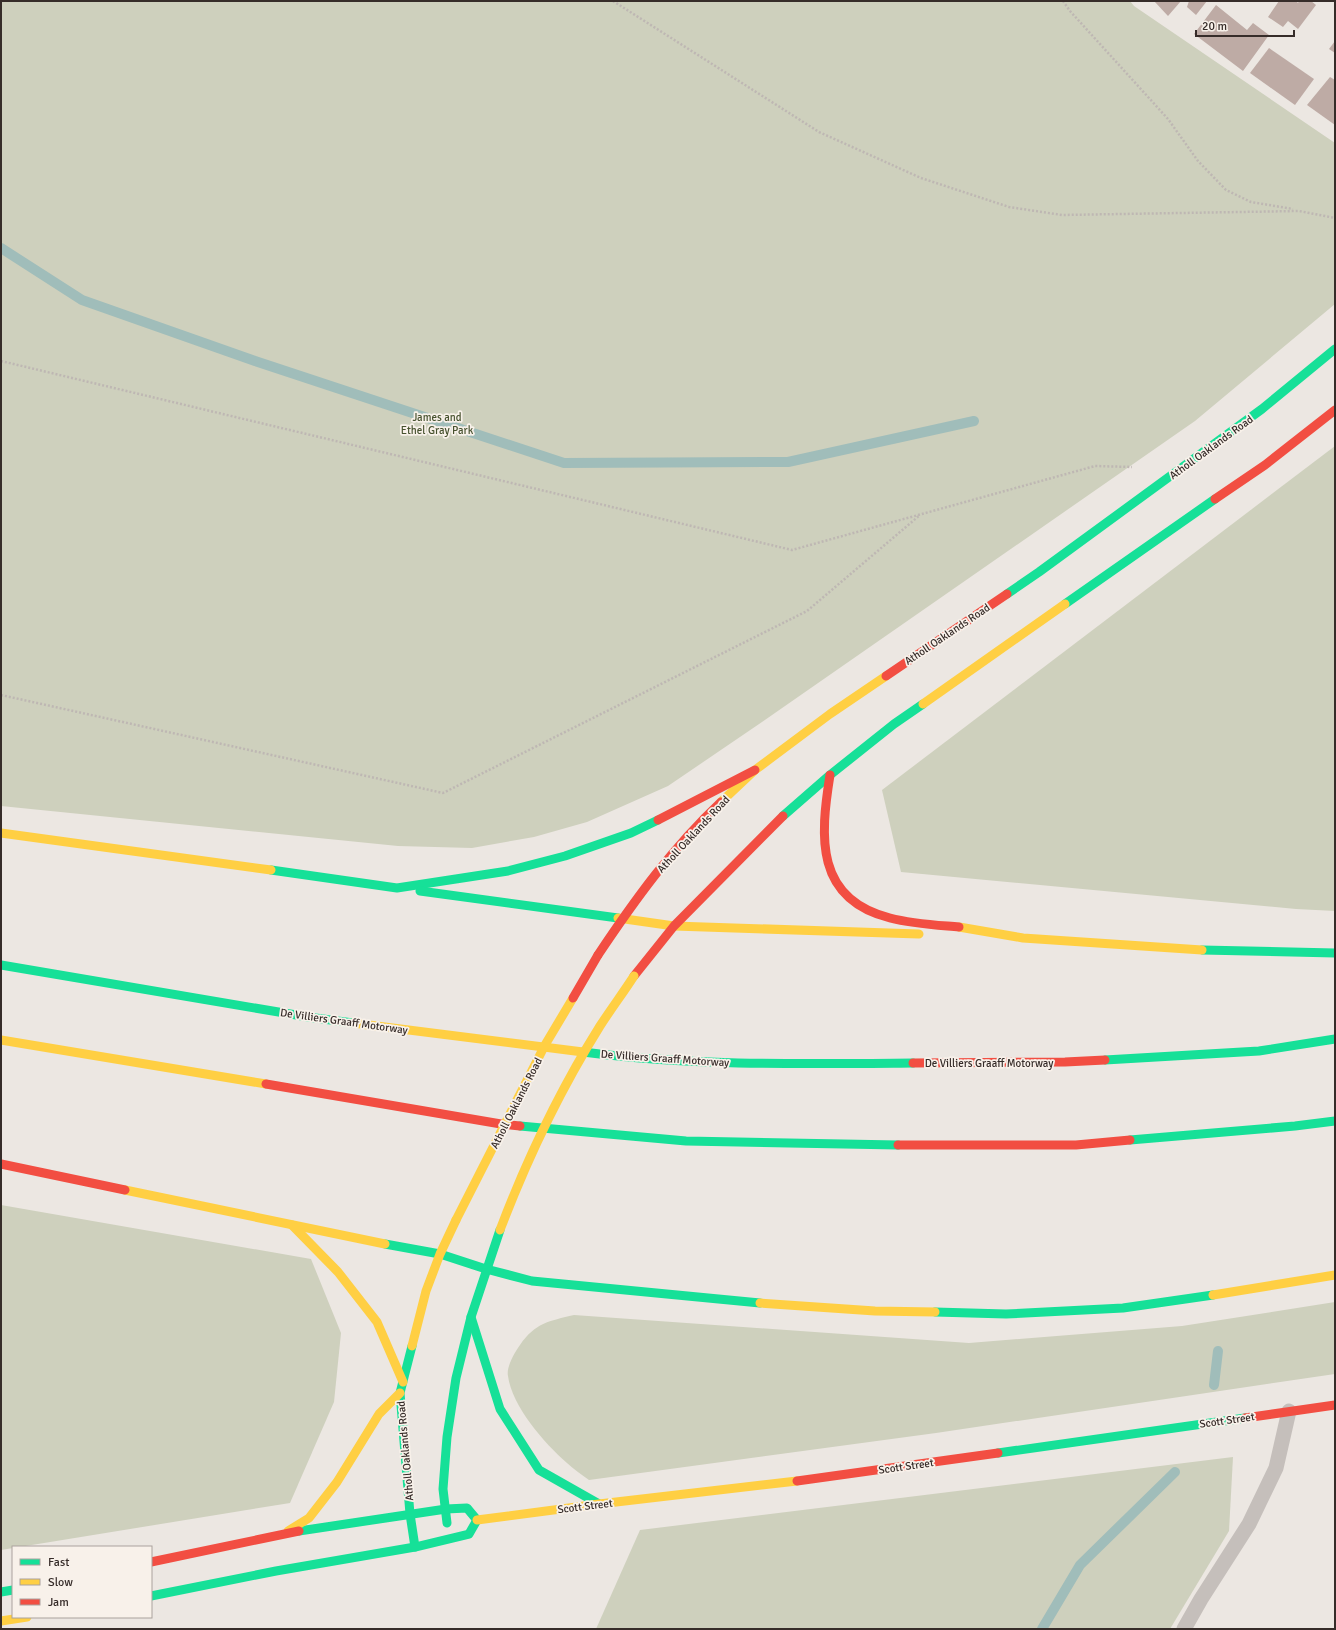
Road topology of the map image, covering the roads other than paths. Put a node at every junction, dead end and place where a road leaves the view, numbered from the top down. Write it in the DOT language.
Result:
graph roads {
  1 [pos="1335,349"];
  2 [pos="1335,410"];
  3 [pos="755,770"];
  4 [pos="830,775"];
  5 [pos="1,832"];
  6 [pos="397,888"];
  7 [pos="622,919"];
  8 [pos="674,926"];
  9 [pos="925,934"];
  10 [pos="940,935"];
  11 [pos="1011,937"];
  12 [pos="1335,953"];
  13 [pos="1,965"];
  14 [pos="1335,1039"];
  15 [pos="1,1040"];
  16 [pos="1335,1121"];
  17 [pos="1,1164"];
  18 [pos="292,1225"];
  19 [pos="440,1254"];
  20 [pos="486,1269"];
  21 [pos="1335,1274"];
  22 [pos="471,1317"];
  23 [pos="403,1382"];
  24 [pos="400,1393"];
  25 [pos="1335,1405"];
  26 [pos="1289,1411"];
  27 [pos="600,1504"];
  28 [pos="446,1509"];
  29 [pos="410,1514"];
  30 [pos="477,1520"];
  31 [pos="284,1533"];
  32 [pos="449,1539"];
  33 [pos="415,1547"];
  34 [pos="152,1562"];
  35 [pos="12,1590"];
  36 [pos="1,1592"];
  37 [pos="152,1596"];
  38 [pos="20,1618"];
  39 [pos="1,1621"];
  40 [pos="1184,1629"];
  1 -- 3 [label="main road, Atholl Oaklands Road"];
  2 -- 4 [label="main road"];
  3 -- 6 [label="main road"];
  3 -- 7 [label="main road, Atholl Oaklands Road"];
  4 -- 8 [label="main road"];
  4 -- 11 [label="main road"];
  5 -- 6 [label="main road"];
  6 -- 7 [label="main road"];
  7 -- 8 [label="main road"];
  7 -- 19 [label="main road, Atholl Oaklands Road, bridge"];
  8 -- 9 [label="main road"];
  8 -- 20 [label="main road, bridge"];
  10 -- 11 [label="main road"];
  11 -- 12 [label="main road"];
  13 -- 14 [label="main road, De Villiers Graaff Motorway"];
  15 -- 16 [label="main road"];
  17 -- 18 [label="main road"];
  18 -- 19 [label="main road"];
  18 -- 23 [label="main road"];
  19 -- 20 [label="main road"];
  19 -- 23 [label="main road, Atholl Oaklands Road"];
  20 -- 21 [label="main road"];
  20 -- 22 [label="main road"];
  22 -- 27 [label="main road"];
  22 -- 28 [label="main road"];
  23 -- 24 [label="main road, Atholl Oaklands Road"];
  24 -- 29 [label="main road, Atholl Oaklands Road"];
  24 -- 31 [label="main road"];
  25 -- 26 [label="main road, Scott Street"];
  26 -- 27 [label="main road, Scott Street"];
  26 -- 40 [label="lane"];
  27 -- 30 [label="main road, Scott Street"];
  28 -- 29 [label="main road, Atholl Oaklands Road"];
  28 -- 30 [label="main road"];
  28 -- 32 [label="main road"];
  29 -- 31 [label="main road, Atholl Oaklands Road"];
  29 -- 33 [label="main road, Atholl Oaklands Road"];
  30 -- 32 [label="main road"];
  31 -- 34 [label="main road, Atholl Oaklands Road"];
  32 -- 33 [label="main road"];
  33 -- 37 [label="main road"];
  35 -- 36 [label="main road"];
  38 -- 39 [label="main road"];
}
